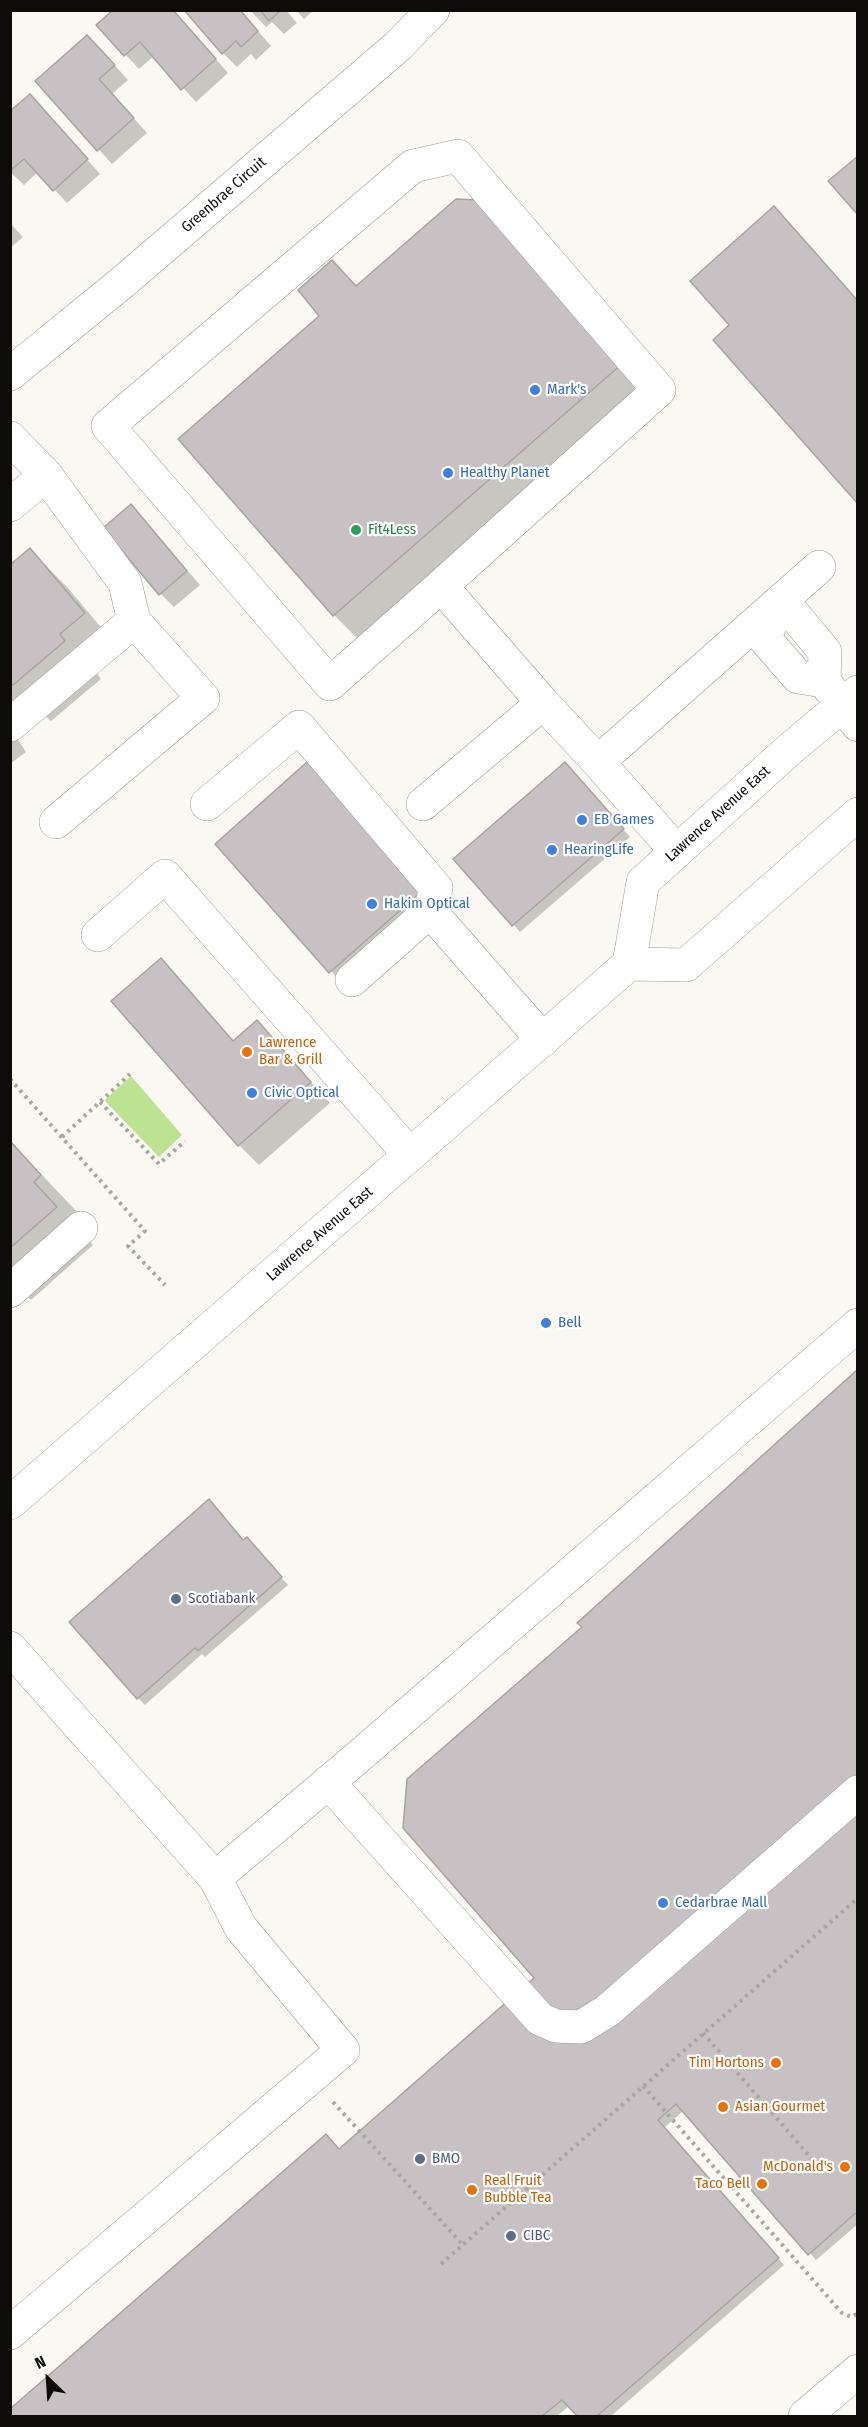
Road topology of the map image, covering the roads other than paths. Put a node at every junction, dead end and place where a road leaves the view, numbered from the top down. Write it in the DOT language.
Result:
graph roads {
  1 [pos="433,10"];
  2 [pos="10,374"];
  3 [pos="10,438"];
  4 [pos="46,475"];
  5 [pos="10,505"];
  6 [pos="819,567"];
  7 [pos="441,586"];
  8 [pos="770,615"];
  9 [pos="134,621"];
  10 [pos="845,700"];
  11 [pos="543,703"];
  12 [pos="10,725"];
  13 [pos="598,762"];
  14 [pos="207,804"];
  15 [pos="423,804"];
  16 [pos="858,814"];
  17 [pos="56,822"];
  18 [pos="676,851"];
  19 [pos="430,911"];
  20 [pos="98,934"];
  21 [pos="628,964"];
  22 [pos="352,980"];
  23 [pos="543,1040"];
  24 [pos="410,1155"];
  25 [pos="81,1228"];
  26 [pos="10,1291"];
  27 [pos="858,1325"];
  28 [pos="10,1503"];
  29 [pos="10,1648"];
  30 [pos="328,1782"];
  31 [pos="858,1792"];
  32 [pos="214,1878"];
  33 [pos="10,2333"];
  34 [pos="858,2372"];
  35 [pos="806,2416"];
  1 -- 2 [label="main road, Greenbrae Circuit"];
  3 -- 4 [label="main road"];
  4 -- 5 [label="main road"];
  4 -- 9 [label="main road"];
  6 -- 8 [label="main road"];
  7 -- 7 [label="main road"];
  7 -- 11 [label="main road"];
  8 -- 10 [label="main road"];
  8 -- 13 [label="main road"];
  9 -- 12 [label="main road"];
  9 -- 17 [label="main road"];
  10 -- 18 [label="main road, Lawrence Avenue East"];
  11 -- 13 [label="main road"];
  11 -- 15 [label="main road"];
  13 -- 18 [label="main road"];
  14 -- 19 [label="main road"];
  16 -- 21 [label="main road"];
  18 -- 21 [label="main road, Lawrence Avenue East"];
  19 -- 22 [label="main road"];
  19 -- 23 [label="main road"];
  20 -- 24 [label="main road"];
  21 -- 23 [label="main road, Lawrence Avenue East"];
  23 -- 24 [label="main road, Lawrence Avenue East"];
  24 -- 28 [label="main road, Lawrence Avenue East"];
  25 -- 26 [label="main road"];
  27 -- 30 [label="main road"];
  29 -- 32 [label="main road"];
  30 -- 31 [label="main road"];
  30 -- 32 [label="main road"];
  32 -- 33 [label="main road"];
  34 -- 35 [label="main road"];
}
